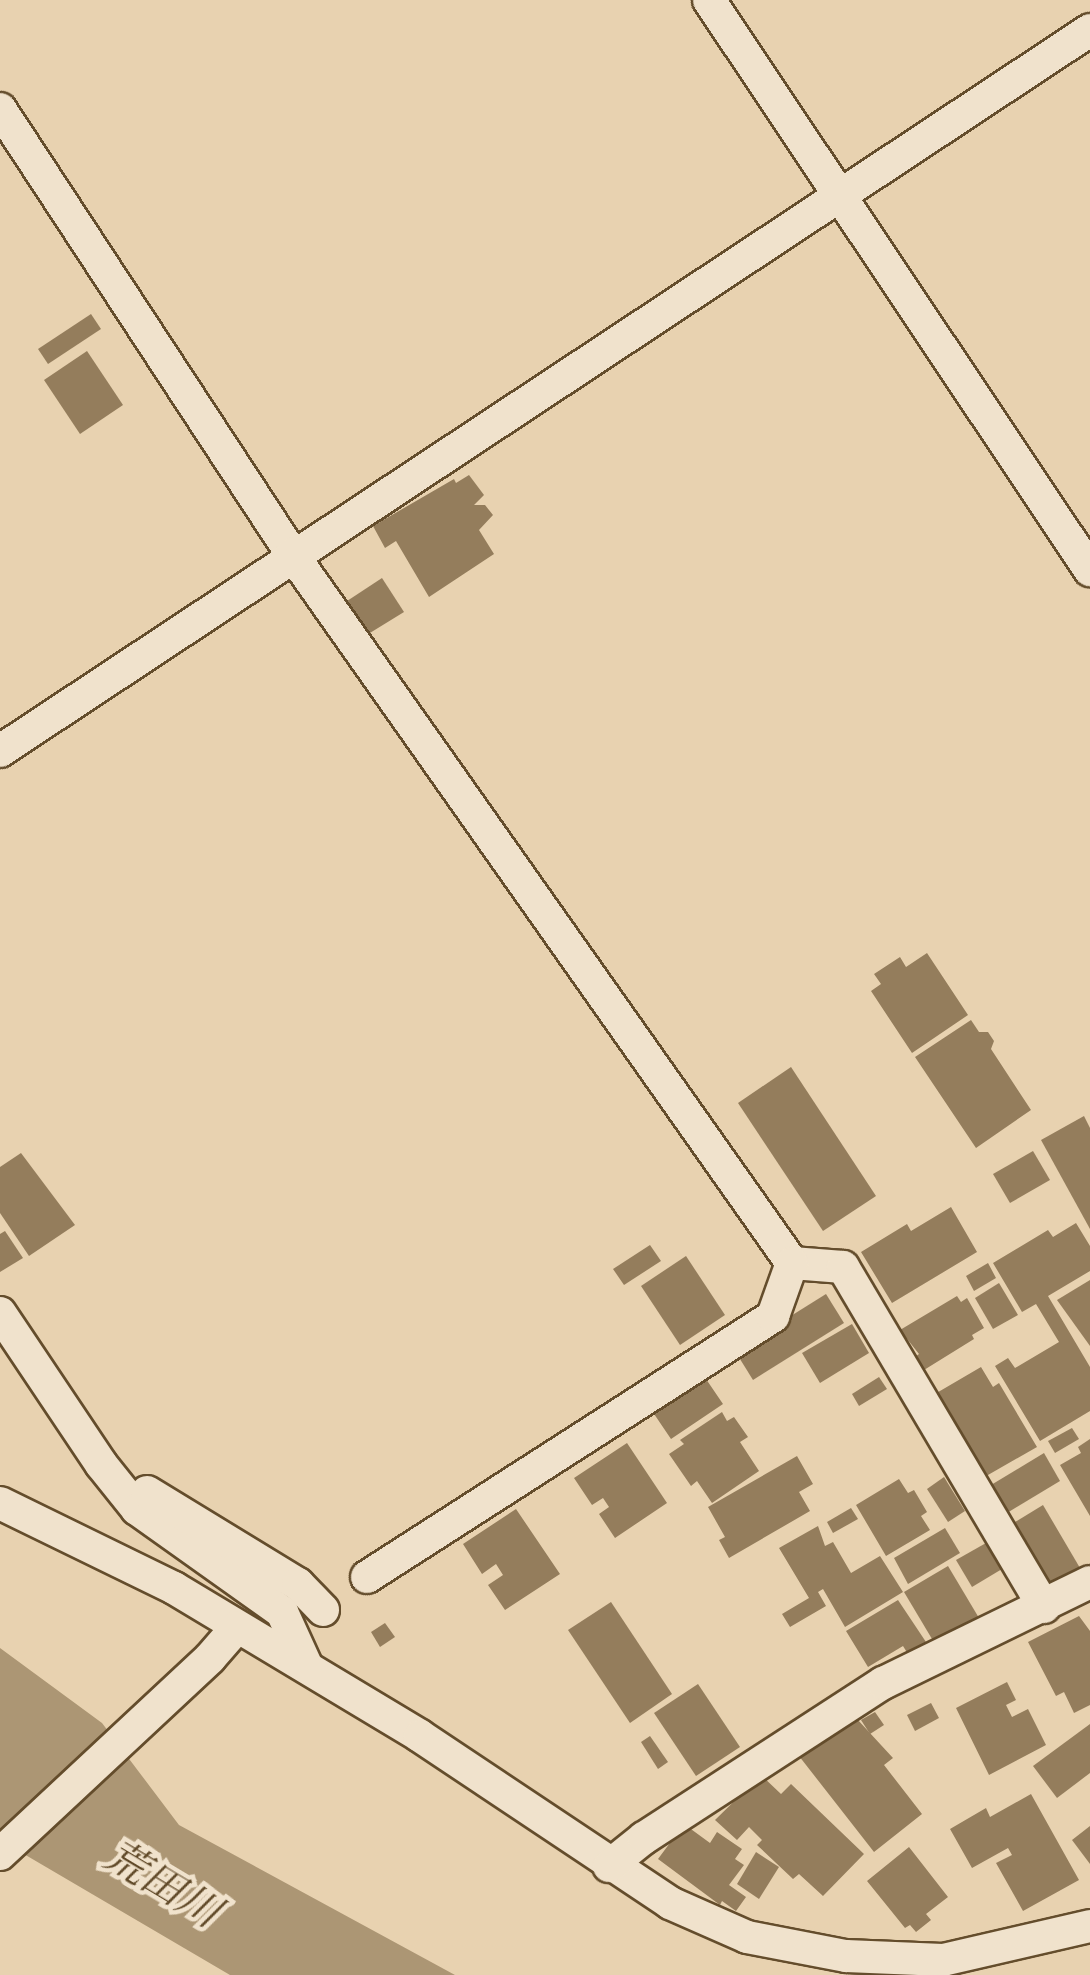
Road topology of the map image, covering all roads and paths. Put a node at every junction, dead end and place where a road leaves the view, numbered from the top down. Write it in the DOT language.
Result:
graph roads {
  1 [pos="710,0"];
  2 [pos="1090,30"];
  3 [pos="0,109"];
  4 [pos="839,197"];
  5 [pos="292,554"];
  6 [pos="1090,570"];
  7 [pos="0,752"];
  8 [pos="792,1264"];
  9 [pos="0,1313"];
  10 [pos="100,1464"];
  11 [pos="0,1503"];
  12 [pos="368,1578"];
  13 [pos="1090,1582"];
  14 [pos="1044,1607"];
  15 [pos="323,1610"];
  16 [pos="237,1627"];
  17 [pos="306,1667"];
  18 [pos="0,1854"];
  19 [pos="609,1866"];
  20 [pos="1090,1926"];
  1 -- 4 [label="street"];
  2 -- 4 [label="street"];
  3 -- 5 [label="street"];
  4 -- 5 [label="street"];
  4 -- 6 [label="street"];
  5 -- 7 [label="street"];
  5 -- 8 [label="street"];
  8 -- 12 [label="street"];
  8 -- 14 [label="street"];
  9 -- 10 [label="street"];
  10 -- 15 [label="street"];
  10 -- 17 [label="street"];
  11 -- 16 [label="street"];
  13 -- 14 [label="street"];
  14 -- 19 [label="street"];
  16 -- 17 [label="street"];
  16 -- 18 [label="street"];
  17 -- 19 [label="street"];
  19 -- 20 [label="street"];
}
